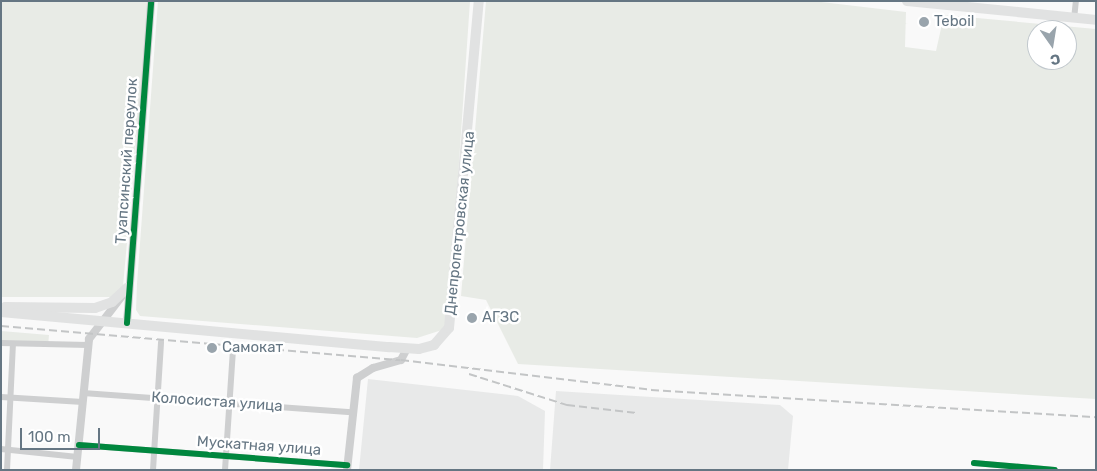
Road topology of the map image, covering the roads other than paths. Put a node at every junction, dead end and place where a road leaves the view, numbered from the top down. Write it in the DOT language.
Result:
graph roads {
  1 [pos="151,1"];
  2 [pos="907,1"];
  3 [pos="1076,1"];
  4 [pos="477,5"];
  5 [pos="1074,19"];
  6 [pos="1096,20"];
  7 [pos="129,285"];
  8 [pos="1,308"];
  9 [pos="1,312"];
  10 [pos="103,322"];
  11 [pos="127,323"];
  12 [pos="161,342"];
  13 [pos="1,343"];
  14 [pos="13,344"];
  15 [pos="88,344"];
  16 [pos="233,348"];
  17 [pos="407,348"];
  18 [pos="83,393"];
  19 [pos="1,397"];
  20 [pos="11,398"];
  21 [pos="158,398"];
  22 [pos="83,402"];
  23 [pos="229,402"];
  24 [pos="351,412"];
  25 [pos="79,445"];
  26 [pos="5,450"];
  27 [pos="154,451"];
  28 [pos="78,456"];
  29 [pos="226,456"];
  30 [pos="974,463"];
  31 [pos="347,467"];
  32 [pos="7,470"];
  33 [pos="76,470"];
  34 [pos="153,470"];
  35 [pos="225,470"];
  36 [pos="1055,470"];
  1 -- 7 [label="street, Туапсинский переулок"];
  2 -- 5 [label="main road"];
  3 -- 5 [label="street"];
  4 -- 17 [label="main road, Днепропетровская улица"];
  5 -- 6 [label="main road"];
  7 -- 8 [label="main road"];
  7 -- 10 [label="street, Туапсинский переулок"];
  7 -- 11 [label="street, Туапсинский переулок"];
  9 -- 10 [label="main road, Днепропетровская улица"];
  10 -- 11 [label="main road, Днепропетровская улица"];
  10 -- 15 [label="street, Туапсинский переулок"];
  11 -- 17 [label="main road, Днепропетровская улица"];
  12 -- 21 [label="street"];
  13 -- 14 [label="street"];
  14 -- 15 [label="street"];
  14 -- 20 [label="street"];
  15 -- 18 [label="street"];
  16 -- 23 [label="street"];
  17 -- 24 [label="street"];
  18 -- 21 [label="street, Колосистая улица"];
  18 -- 22 [label="street"];
  19 -- 20 [label="street"];
  20 -- 22 [label="street"];
  20 -- 26 [label="street"];
  21 -- 23 [label="street, Колосистая улица"];
  21 -- 27 [label="street"];
  22 -- 25 [label="street"];
  23 -- 24 [label="street, Колосистая улица"];
  23 -- 29 [label="street"];
  24 -- 31 [label="street"];
  25 -- 27 [label="street, Мускатная улица"];
  25 -- 28 [label="street"];
  26 -- 28 [label="street"];
  26 -- 32 [label="street"];
  27 -- 29 [label="street, Мускатная улица"];
  27 -- 34 [label="street"];
  28 -- 33 [label="street"];
  29 -- 31 [label="street, Мускатная улица"];
  29 -- 35 [label="street"];
  30 -- 36 [label="street"];
}
